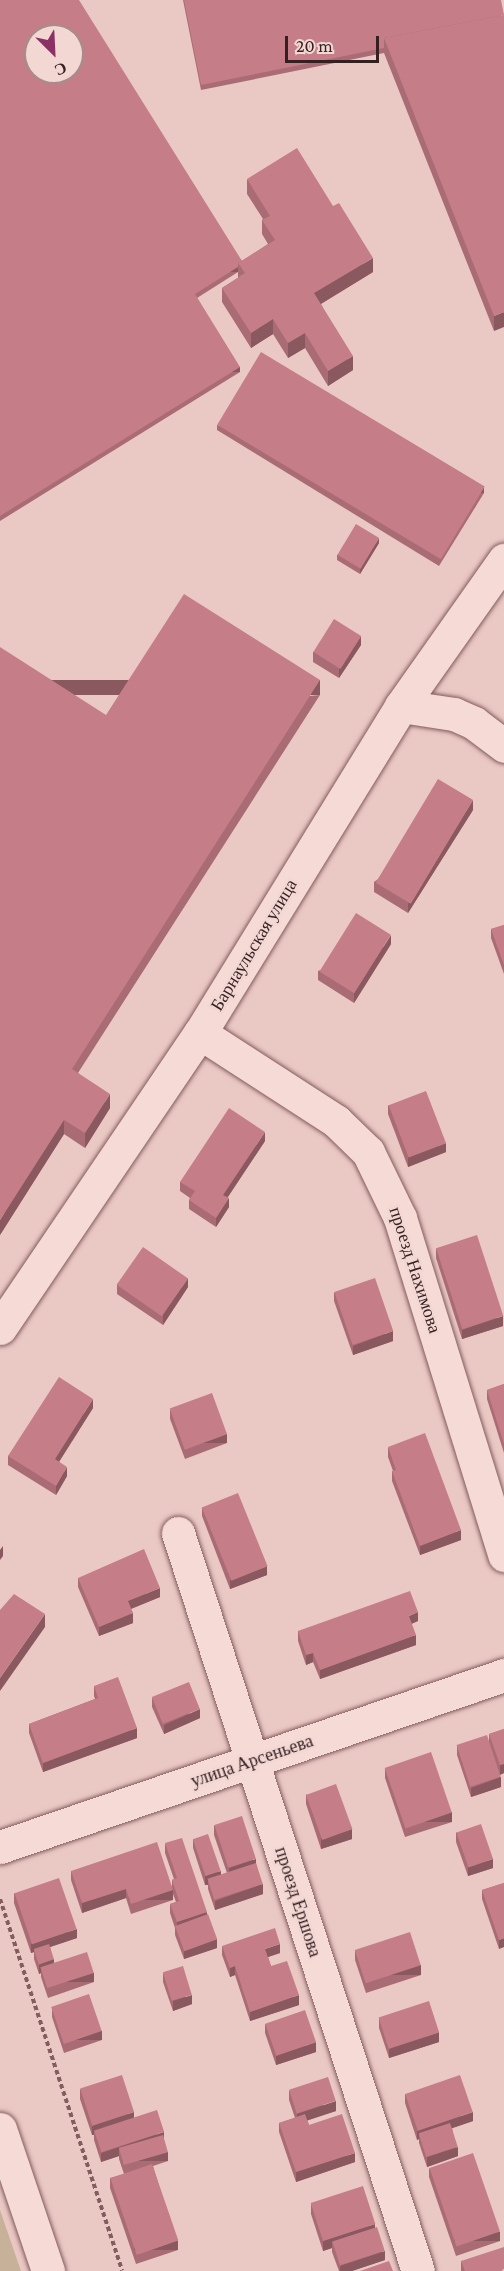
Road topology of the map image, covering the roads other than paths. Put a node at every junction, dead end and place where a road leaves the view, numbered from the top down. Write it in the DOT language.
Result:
graph roads {
  1 [pos="504,560"];
  2 [pos="401,706"];
  3 [pos="504,746"];
  4 [pos="200,1033"];
  5 [pos="0,1328"];
  6 [pos="178,1533"];
  7 [pos="504,1555"];
  8 [pos="504,1676"];
  9 [pos="252,1761"];
  10 [pos="0,1847"];
  11 [pos="0,2129"];
  12 [pos="48,2271"];
  13 [pos="418,2271"];
  1 -- 2 [label="street, Барнаульская улица"];
  2 -- 3 [label="street"];
  2 -- 4 [label="street, Барнаульская улица"];
  4 -- 5 [label="street, Барнаульская улица"];
  4 -- 7 [label="street, проезд Нахимова"];
  6 -- 9 [label="street, проезд Ершова"];
  8 -- 9 [label="street, улица Арсеньева"];
  9 -- 10 [label="street, улица Арсеньева"];
  9 -- 13 [label="street, проезд Ершова"];
  11 -- 12 [label="street"];
}
